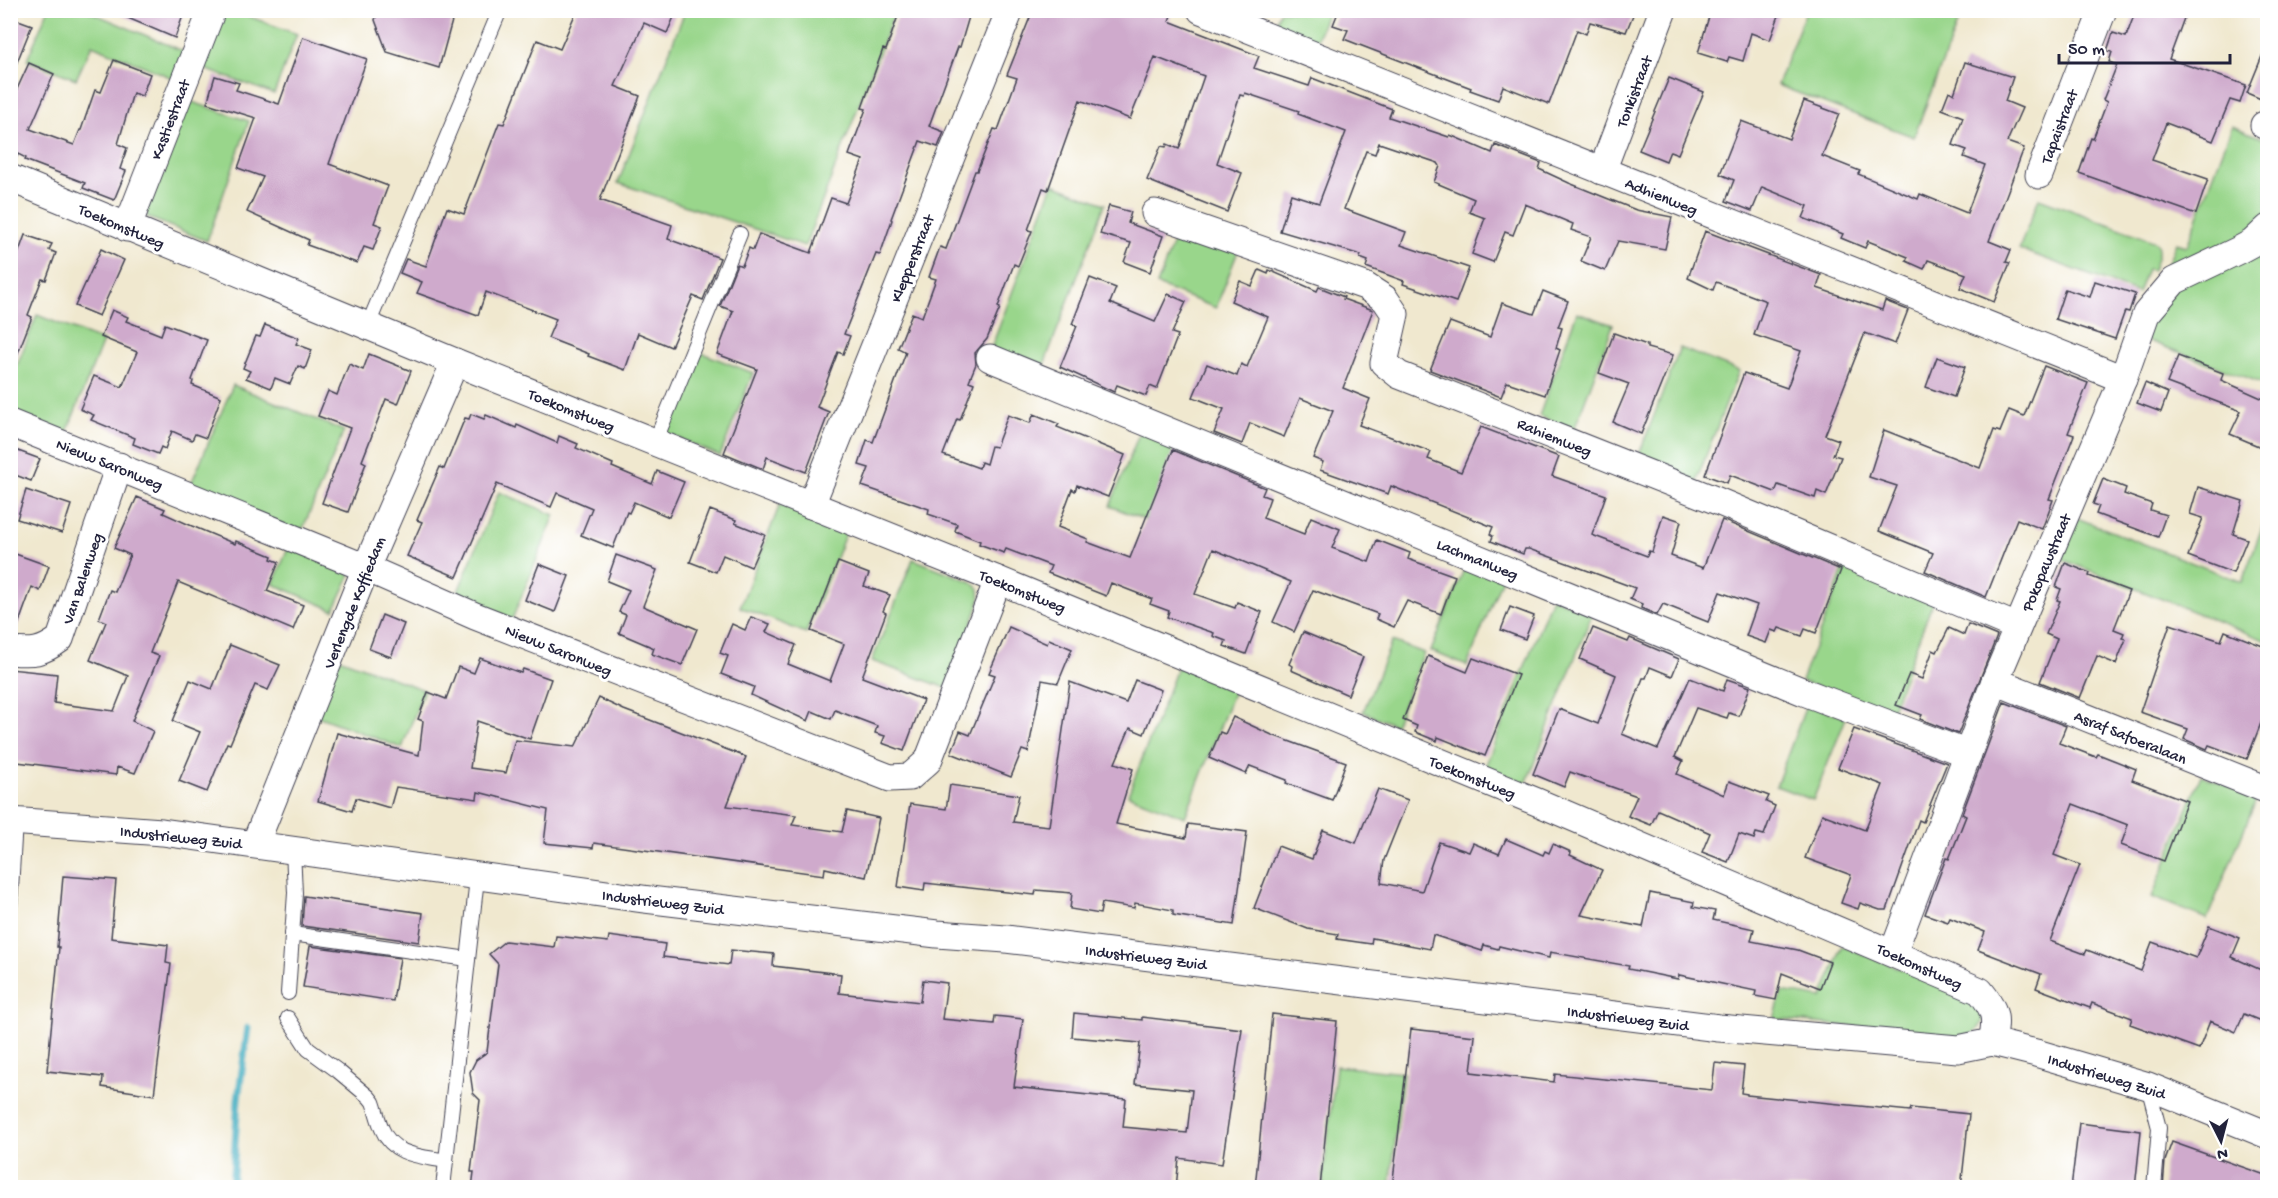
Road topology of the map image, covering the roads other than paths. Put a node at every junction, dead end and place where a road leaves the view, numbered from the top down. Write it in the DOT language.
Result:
graph roads {
  1 [pos="212,10"];
  2 [pos="500,10"];
  3 [pos="1010,10"];
  4 [pos="1201,10"];
  5 [pos="1663,10"];
  6 [pos="2103,10"];
  7 [pos="1602,171"];
  8 [pos="2039,175"];
  9 [pos="10,178"];
  10 [pos="1155,213"];
  11 [pos="127,228"];
  12 [pos="2268,228"];
  13 [pos="740,234"];
  14 [pos="368,326"];
  15 [pos="990,358"];
  16 [pos="455,362"];
  17 [pos="2123,379"];
  18 [pos="10,423"];
  19 [pos="655,442"];
  20 [pos="119,466"];
  21 [pos="811,505"];
  22 [pos="366,568"];
  23 [pos="998,580"];
  24 [pos="2018,627"];
  25 [pos="10,651"];
  26 [pos="1995,681"];
  27 [pos="1968,754"];
  28 [pos="2268,790"];
  29 [pos="13,821"];
  30 [pos="255,844"];
  31 [pos="294,849"];
  32 [pos="477,878"];
  33 [pos="10,907"];
  34 [pos="292,934"];
  35 [pos="1893,953"];
  36 [pos="468,959"];
  37 [pos="288,993"];
  38 [pos="288,1018"];
  39 [pos="1992,1042"];
  40 [pos="2148,1086"];
  41 [pos="2268,1135"];
  42 [pos="446,1161"];
  43 [pos="443,1188"];
  44 [pos="2154,1188"];
  1 -- 11 [label="street, Kastiestraat"];
  2 -- 14 [label="lane"];
  3 -- 21 [label="street, Klepperstraat"];
  4 -- 7 [label="street, Adhienweg"];
  5 -- 7 [label="street, Tonkistraat"];
  6 -- 8 [label="street, Tapaistraat"];
  7 -- 17 [label="street, Adhienweg"];
  9 -- 11 [label="street, Toekomstweg"];
  10 -- 24 [label="street, Rahiemweg"];
  11 -- 14 [label="street, Toekomstweg"];
  12 -- 17 [label="street, Pokopawstraat"];
  13 -- 19 [label="lane"];
  14 -- 16 [label="street, Toekomstweg"];
  15 -- 27 [label="street, Lachmanweg"];
  16 -- 19 [label="street, Toekomstweg"];
  16 -- 22 [label="street, Verlengde Koffiedam"];
  17 -- 24 [label="street, Pokopawstraat"];
  18 -- 20 [label="street, Nieuw Saronweg"];
  19 -- 21 [label="street, Toekomstweg"];
  20 -- 22 [label="street, Nieuw Saronweg"];
  20 -- 25 [label="street, Van Balenweg"];
  21 -- 23 [label="street, Toekomstweg"];
  22 -- 23 [label="street, Nieuw Saronweg"];
  22 -- 30 [label="street, Verlengde Koffiedam"];
  23 -- 35 [label="street, Toekomstweg"];
  24 -- 26 [label="street, Pokopawstraat"];
  26 -- 27 [label="street, Pokopawstraat"];
  26 -- 28 [label="street, Asraf Safoeralaan"];
  27 -- 35 [label="street, Pokopawstraat"];
  29 -- 30 [label="street, Industrieweg Zuid"];
  29 -- 33 [label="lane"];
  30 -- 31 [label="street, Industrieweg Zuid"];
  31 -- 32 [label="street, Industrieweg Zuid"];
  31 -- 34 [label="lane"];
  32 -- 36 [label="lane"];
  32 -- 39 [label="street, Industrieweg Zuid"];
  34 -- 36 [label="lane"];
  34 -- 37 [label="lane"];
  35 -- 39 [label="street, Toekomstweg"];
  36 -- 42 [label="lane"];
  38 -- 42 [label="lane"];
  39 -- 40 [label="street, Industrieweg Zuid"];
  40 -- 41 [label="street, Industrieweg Zuid"];
  40 -- 44 [label="lane"];
  42 -- 43 [label="lane"];
}
